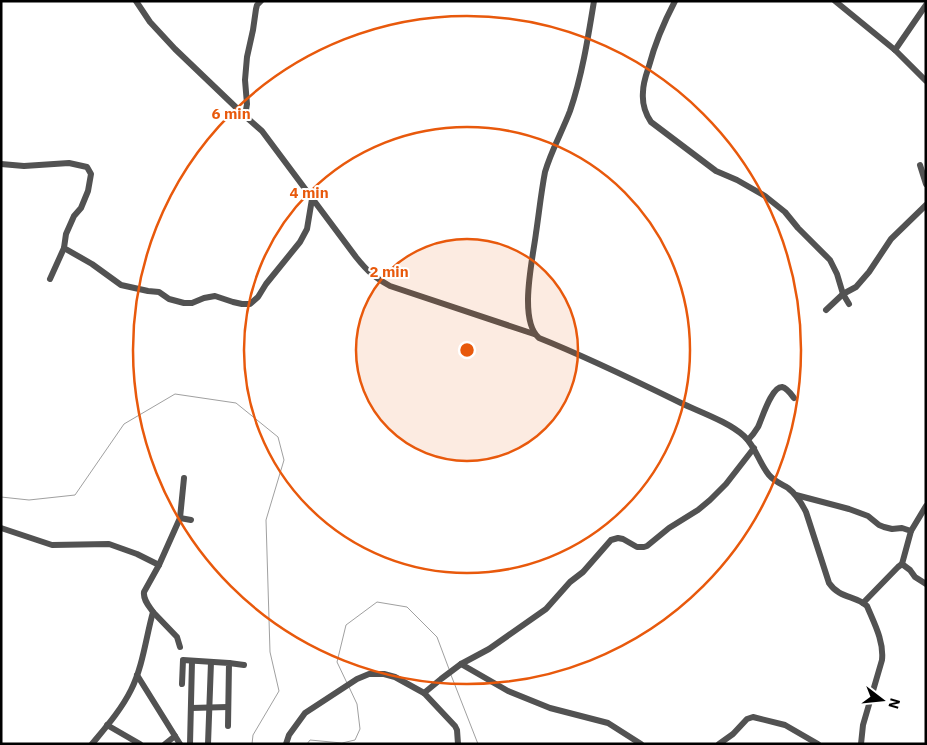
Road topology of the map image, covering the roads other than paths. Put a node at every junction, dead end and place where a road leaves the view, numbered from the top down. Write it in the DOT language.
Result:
graph roads {
  1 [pos="136,1"];
  2 [pos="261,1"];
  3 [pos="594,1"];
  4 [pos="675,1"];
  5 [pos="835,1"];
  6 [pos="926,5"];
  7 [pos="895,50"];
  8 [pos="926,81"];
  9 [pos="245,116"];
  10 [pos="1,164"];
  11 [pos="920,165"];
  12 [pos="926,184"];
  13 [pos="312,199"];
  14 [pos="926,205"];
  15 [pos="64,248"];
  16 [pos="50,279"];
  17 [pos="842,294"];
  18 [pos="850,304"];
  19 [pos="826,310"];
  20 [pos="534,334"];
  21 [pos="794,398"];
  22 [pos="748,440"];
  23 [pos="754,448"];
  24 [pos="184,478"];
  25 [pos="796,495"];
  26 [pos="926,506"];
  27 [pos="180,518"];
  28 [pos="191,520"];
  29 [pos="1,528"];
  30 [pos="911,530"];
  31 [pos="902,564"];
  32 [pos="159,565"];
  33 [pos="926,584"];
  34 [pos="864,602"];
  35 [pos="153,612"];
  36 [pos="180,646"];
  37 [pos="192,661"];
  38 [pos="212,662"];
  39 [pos="229,663"];
  40 [pos="244,664"];
  41 [pos="461,664"];
  42 [pos="137,675"];
  43 [pos="182,684"];
  44 [pos="424,693"];
  45 [pos="210,707"];
  46 [pos="191,708"];
  47 [pos="228,708"];
  48 [pos="107,725"];
  49 [pos="228,726"];
  50 [pos="175,736"];
  51 [pos="92,744"];
  52 [pos="140,744"];
  53 [pos="165,744"];
  54 [pos="180,744"];
  55 [pos="190,744"];
  56 [pos="208,744"];
  57 [pos="286,744"];
  58 [pos="458,744"];
  59 [pos="641,744"];
  60 [pos="719,744"];
  61 [pos="818,744"];
  62 [pos="862,744"];
  1 -- 9 [label="street"];
  2 -- 9 [label="street"];
  3 -- 20 [label="street"];
  4 -- 17 [label="street"];
  5 -- 7 [label="street"];
  6 -- 7 [label="street"];
  7 -- 8 [label="street"];
  9 -- 13 [label="street"];
  10 -- 15 [label="street"];
  11 -- 12 [label="street"];
  13 -- 15 [label="street"];
  13 -- 20 [label="street"];
  14 -- 17 [label="street"];
  15 -- 16 [label="street"];
  17 -- 18 [label="street"];
  17 -- 19 [label="street"];
  20 -- 22 [label="street"];
  21 -- 22 [label="street"];
  22 -- 23 [label="street"];
  23 -- 25 [label="street"];
  23 -- 41 [label="street"];
  24 -- 27 [label="street"];
  25 -- 30 [label="street"];
  25 -- 34 [label="street"];
  26 -- 30 [label="street"];
  27 -- 28 [label="street"];
  27 -- 32 [label="street"];
  29 -- 32 [label="street"];
  30 -- 31 [label="street"];
  31 -- 33 [label="street"];
  31 -- 34 [label="street"];
  32 -- 35 [label="street"];
  34 -- 62 [label="street"];
  35 -- 36 [label="street"];
  35 -- 42 [label="street"];
  37 -- 38 [label="street"];
  37 -- 43 [label="street"];
  37 -- 46 [label="street"];
  38 -- 39 [label="street"];
  38 -- 45 [label="street"];
  39 -- 40 [label="street"];
  39 -- 47 [label="street"];
  41 -- 44 [label="street"];
  41 -- 59 [label="street"];
  42 -- 48 [label="street"];
  42 -- 50 [label="street"];
  44 -- 57 [label="street"];
  44 -- 58 [label="street"];
  45 -- 46 [label="street"];
  45 -- 47 [label="street"];
  45 -- 56 [label="street"];
  46 -- 55 [label="street"];
  47 -- 49 [label="street"];
  48 -- 51 [label="street"];
  48 -- 52 [label="street"];
  50 -- 53 [label="street"];
  50 -- 54 [label="street"];
  60 -- 61 [label="street"];
}
